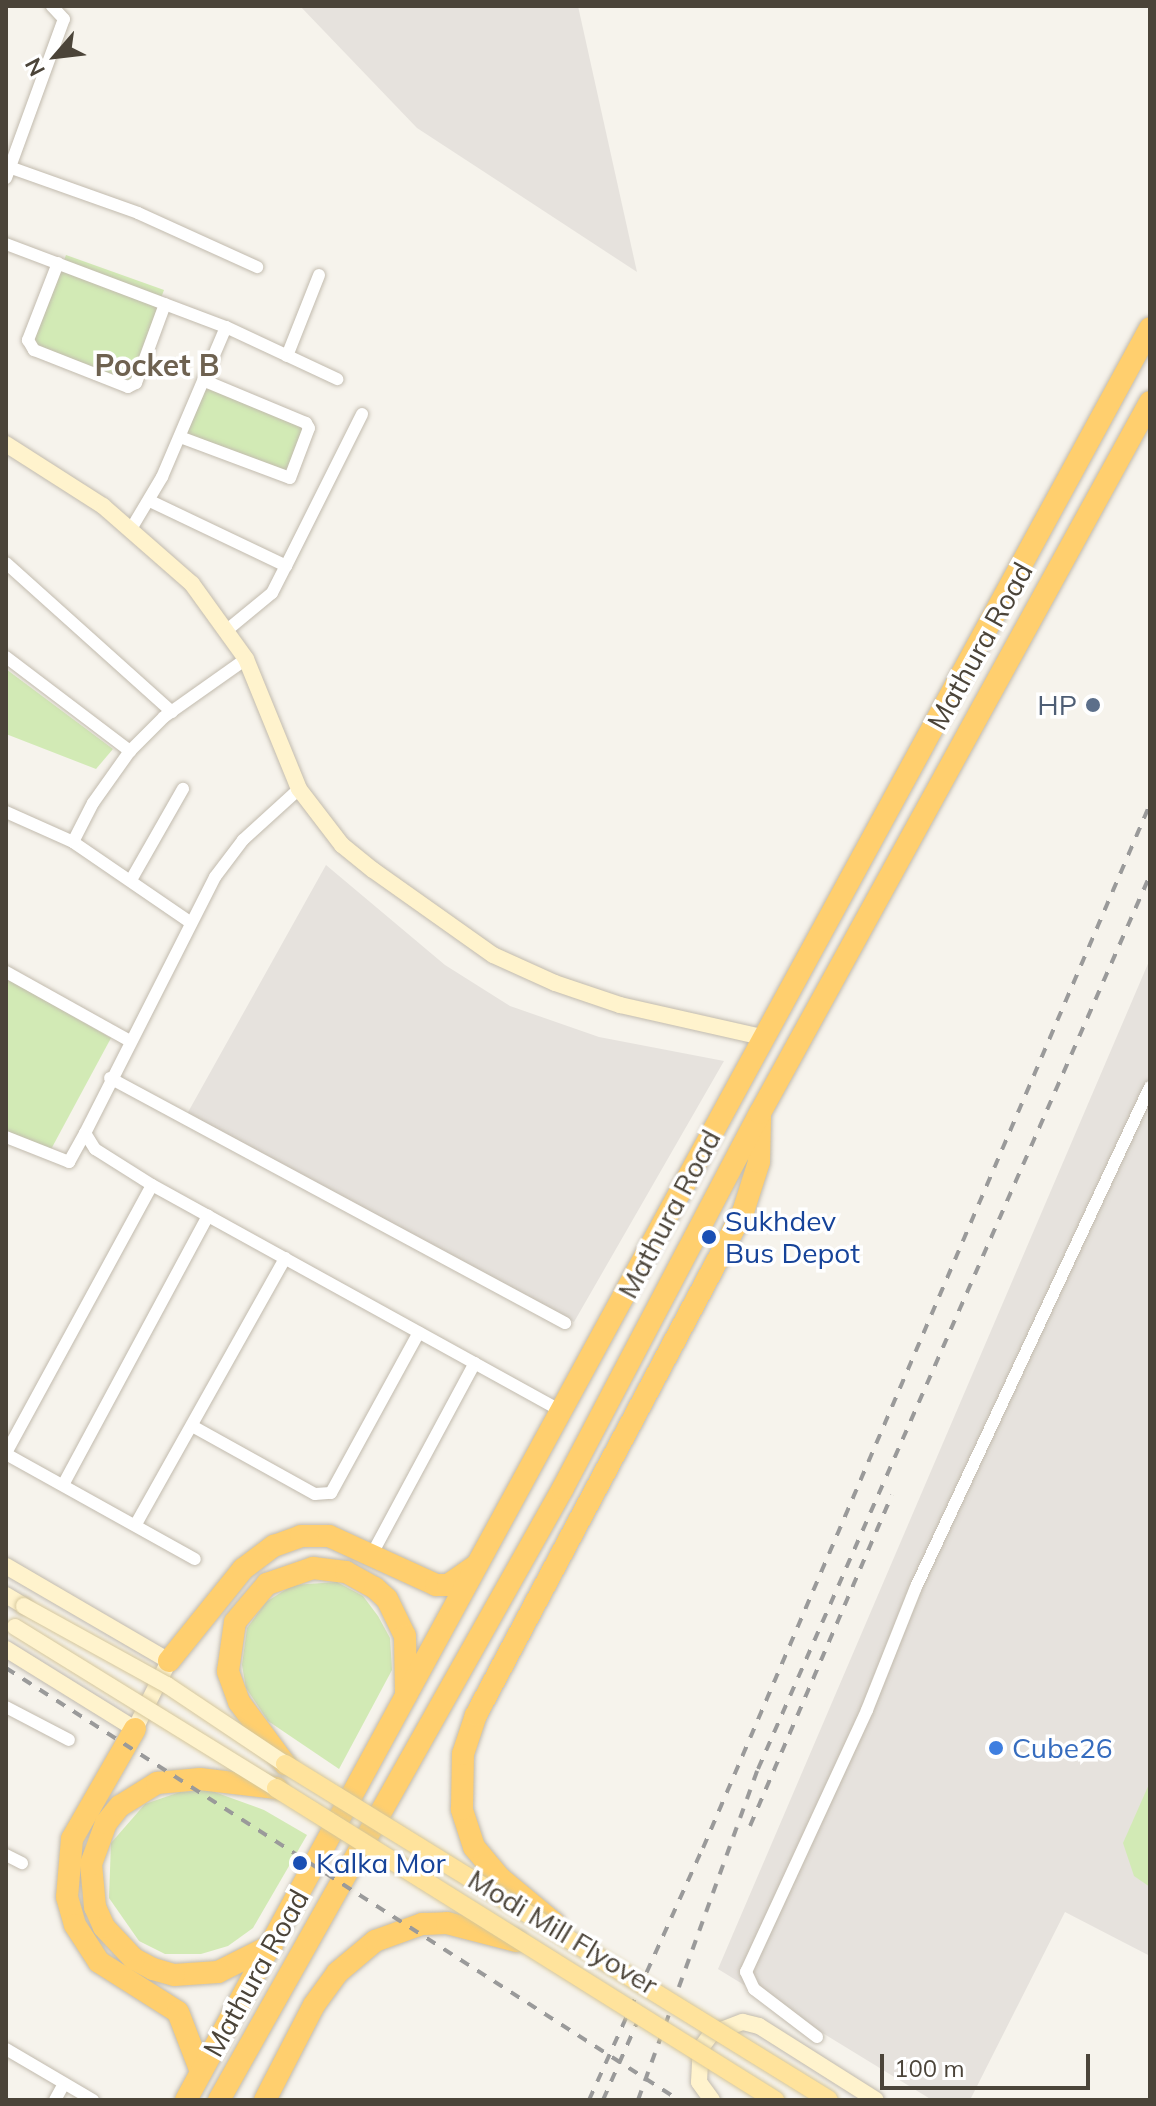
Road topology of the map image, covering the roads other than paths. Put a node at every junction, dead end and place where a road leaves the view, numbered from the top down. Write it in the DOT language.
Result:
graph roads {
  1 [pos="52,6"];
  2 [pos="10,149"];
  3 [pos="8,172"];
  4 [pos="6,244"];
  5 [pos="58,263"];
  6 [pos="257,267"];
  7 [pos="319,275"];
  8 [pos="165,304"];
  9 [pos="226,327"];
  10 [pos="1150,328"];
  11 [pos="287,356"];
  12 [pos="337,379"];
  13 [pos="205,381"];
  14 [pos="1150,402"];
  15 [pos="362,414"];
  16 [pos="180,437"];
  17 [pos="6,444"];
  18 [pos="150,501"];
  19 [pos="131,529"];
  20 [pos="6,563"];
  21 [pos="286,566"];
  22 [pos="227,630"];
  23 [pos="6,657"];
  24 [pos="246,659"];
  25 [pos="172,712"];
  26 [pos="130,751"];
  27 [pos="183,789"];
  28 [pos="299,789"];
  29 [pos="6,812"];
  30 [pos="73,842"];
  31 [pos="131,880"];
  32 [pos="190,922"];
  33 [pos="6,972"];
  34 [pos="766,1038"];
  35 [pos="130,1041"];
  36 [pos="110,1078"];
  37 [pos="1150,1087"];
  38 [pos="760,1113"];
  39 [pos="85,1133"];
  40 [pos="6,1137"];
  41 [pos="152,1185"];
  42 [pos="208,1216"];
  43 [pos="285,1258"];
  44 [pos="565,1323"];
  45 [pos="419,1332"];
  46 [pos="475,1363"];
  47 [pos="562,1411"];
  48 [pos="194,1427"];
  49 [pos="6,1454"];
  50 [pos="63,1485"];
  51 [pos="136,1524"];
  52 [pos="372,1554"];
  53 [pos="195,1559"];
  54 [pos="481,1561"];
  55 [pos="6,1566"];
  56 [pos="6,1595"];
  57 [pos="6,1621"];
  58 [pos="6,1649"];
  59 [pos="169,1661"];
  60 [pos="406,1700"];
  61 [pos="6,1707"];
  62 [pos="135,1729"];
  63 [pos="69,1740"];
  64 [pos="285,1764"];
  65 [pos="276,1788"];
  66 [pos="6,1855"];
  67 [pos="22,1863"];
  68 [pos="567,1934"];
  69 [pos="273,1944"];
  70 [pos="534,1947"];
  71 [pos="817,2037"];
  72 [pos="6,2049"];
  73 [pos="201,2072"];
  74 [pos="64,2084"];
  75 [pos="55,2100"];
  76 [pos="93,2100"];
  77 [pos="186,2100"];
  78 [pos="219,2100"];
  79 [pos="265,2100"];
  80 [pos="712,2100"];
  81 [pos="775,2100"];
  82 [pos="829,2100"];
  83 [pos="876,2100"];
  1 -- 2 [label="street"];
  2 -- 3 [label="street"];
  3 -- 6 [label="street"];
  4 -- 5 [label="street"];
  5 -- 8 [label="street"];
  5 -- 8 [label="street"];
  7 -- 11 [label="street"];
  8 -- 9 [label="street"];
  9 -- 11 [label="street"];
  9 -- 13 [label="street"];
  10 -- 34 [label="highway, Mathura Road"];
  11 -- 12 [label="street"];
  13 -- 16 [label="street"];
  13 -- 16 [label="street"];
  14 -- 38 [label="highway, Mathura Road"];
  15 -- 21 [label="street"];
  16 -- 18 [label="street"];
  17 -- 19 [label="main road"];
  18 -- 19 [label="street"];
  18 -- 21 [label="street"];
  19 -- 22 [label="main road"];
  20 -- 25 [label="street"];
  21 -- 22 [label="street"];
  22 -- 24 [label="main road"];
  23 -- 26 [label="street"];
  24 -- 25 [label="street"];
  24 -- 28 [label="main road"];
  25 -- 26 [label="street"];
  26 -- 30 [label="street"];
  27 -- 31 [label="street"];
  28 -- 32 [label="street"];
  28 -- 34 [label="main road"];
  29 -- 30 [label="street"];
  30 -- 31 [label="street"];
  31 -- 32 [label="street"];
  32 -- 35 [label="street"];
  33 -- 35 [label="street"];
  34 -- 47 [label="highway, Mathura Road"];
  35 -- 36 [label="street"];
  36 -- 39 [label="street"];
  36 -- 44 [label="street"];
  37 -- 71 [label="street"];
  38 -- 68 [label="highway, bridge"];
  38 -- 78 [label="highway, Mathura Road"];
  39 -- 40 [label="street"];
  39 -- 41 [label="street"];
  41 -- 42 [label="street"];
  41 -- 49 [label="street"];
  42 -- 43 [label="street"];
  42 -- 50 [label="street"];
  43 -- 45 [label="street"];
  43 -- 48 [label="street"];
  45 -- 46 [label="street"];
  45 -- 48 [label="street"];
  46 -- 47 [label="street"];
  46 -- 52 [label="street"];
  47 -- 54 [label="highway, Mathura Road"];
  48 -- 51 [label="street"];
  49 -- 50 [label="street"];
  50 -- 51 [label="street"];
  51 -- 53 [label="street"];
  52 -- 54 [label="highway"];
  52 -- 59 [label="highway"];
  54 -- 60 [label="highway, Mathura Road"];
  55 -- 59 [label="main road"];
  56 -- 64 [label="main road, Modi Mill Flyover, bridge"];
  57 -- 65 [label="main road, Modi Mill Flyover, bridge"];
  58 -- 62 [label="main road"];
  59 -- 62 [label="main road"];
  60 -- 64 [label="highway"];
  60 -- 69 [label="highway, Mathura Road"];
  61 -- 63 [label="street"];
  62 -- 73 [label="highway"];
  64 -- 68 [label="main road, Modi Mill Flyover, bridge"];
  65 -- 69 [label="highway"];
  65 -- 70 [label="main road, Modi Mill Flyover, bridge"];
  66 -- 67 [label="street"];
  68 -- 82 [label="main road, Modi Mill Flyover, bridge"];
  69 -- 73 [label="highway, Mathura Road"];
  70 -- 79 [label="highway, bridge"];
  70 -- 81 [label="main road, Modi Mill Flyover, bridge"];
  72 -- 74 [label="street"];
  73 -- 77 [label="highway, Mathura Road"];
  74 -- 75 [label="street"];
  74 -- 76 [label="street"];
  80 -- 83 [label="main road"];
}
